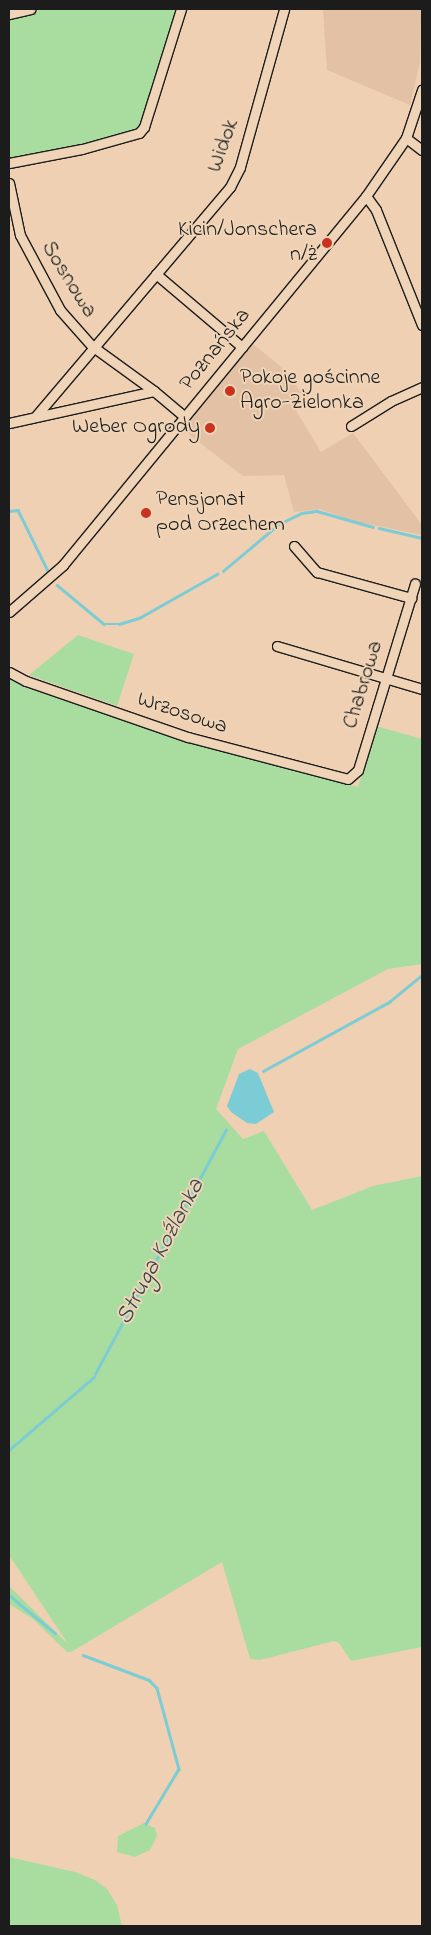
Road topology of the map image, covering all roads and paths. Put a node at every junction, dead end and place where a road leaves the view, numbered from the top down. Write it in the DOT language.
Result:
graph roads {
  1 [pos="30,9"];
  2 [pos="181,9"];
  3 [pos="284,9"];
  4 [pos="9,14"];
  5 [pos="422,90"];
  6 [pos="406,138"];
  7 [pos="422,150"];
  8 [pos="9,164"];
  9 [pos="9,183"];
  10 [pos="366,196"];
  11 [pos="156,274"];
  12 [pos="422,325"];
  13 [pos="92,346"];
  14 [pos="242,347"];
  15 [pos="422,387"];
  16 [pos="154,391"];
  17 [pos="35,417"];
  18 [pos="186,417"];
  19 [pos="9,423"];
  20 [pos="352,426"];
  21 [pos="294,546"];
  22 [pos="415,584"];
  23 [pos="411,598"];
  24 [pos="9,612"];
  25 [pos="277,646"];
  26 [pos="9,672"];
  27 [pos="386,678"];
  28 [pos="422,689"];
  29 [pos="348,779"];
  1 -- 4 [label="street"];
  2 -- 8 [label="street"];
  3 -- 11 [label="street, Widok"];
  5 -- 6 [label="street, Poznańska"];
  6 -- 7 [label="street"];
  6 -- 10 [label="street, Poznańska"];
  9 -- 13 [label="street, Sosnowa"];
  10 -- 12 [label="street"];
  10 -- 14 [label="street, Poznańska"];
  11 -- 13 [label="street, Widok"];
  11 -- 14 [label="street"];
  13 -- 16 [label="street, Sosnowa"];
  13 -- 17 [label="street, Widok"];
  14 -- 18 [label="street, Poznańska"];
  15 -- 20 [label="street"];
  16 -- 17 [label="street"];
  16 -- 18 [label="street, Sosnowa"];
  17 -- 19 [label="street"];
  18 -- 24 [label="street, Poznańska"];
  21 -- 23 [label="street"];
  22 -- 23 [label="street, Chabrowa"];
  23 -- 27 [label="street, Chabrowa"];
  25 -- 27 [label="street"];
  26 -- 29 [label="street, Wrzosowa"];
  27 -- 28 [label="street"];
  27 -- 29 [label="street, Chabrowa"];
}
